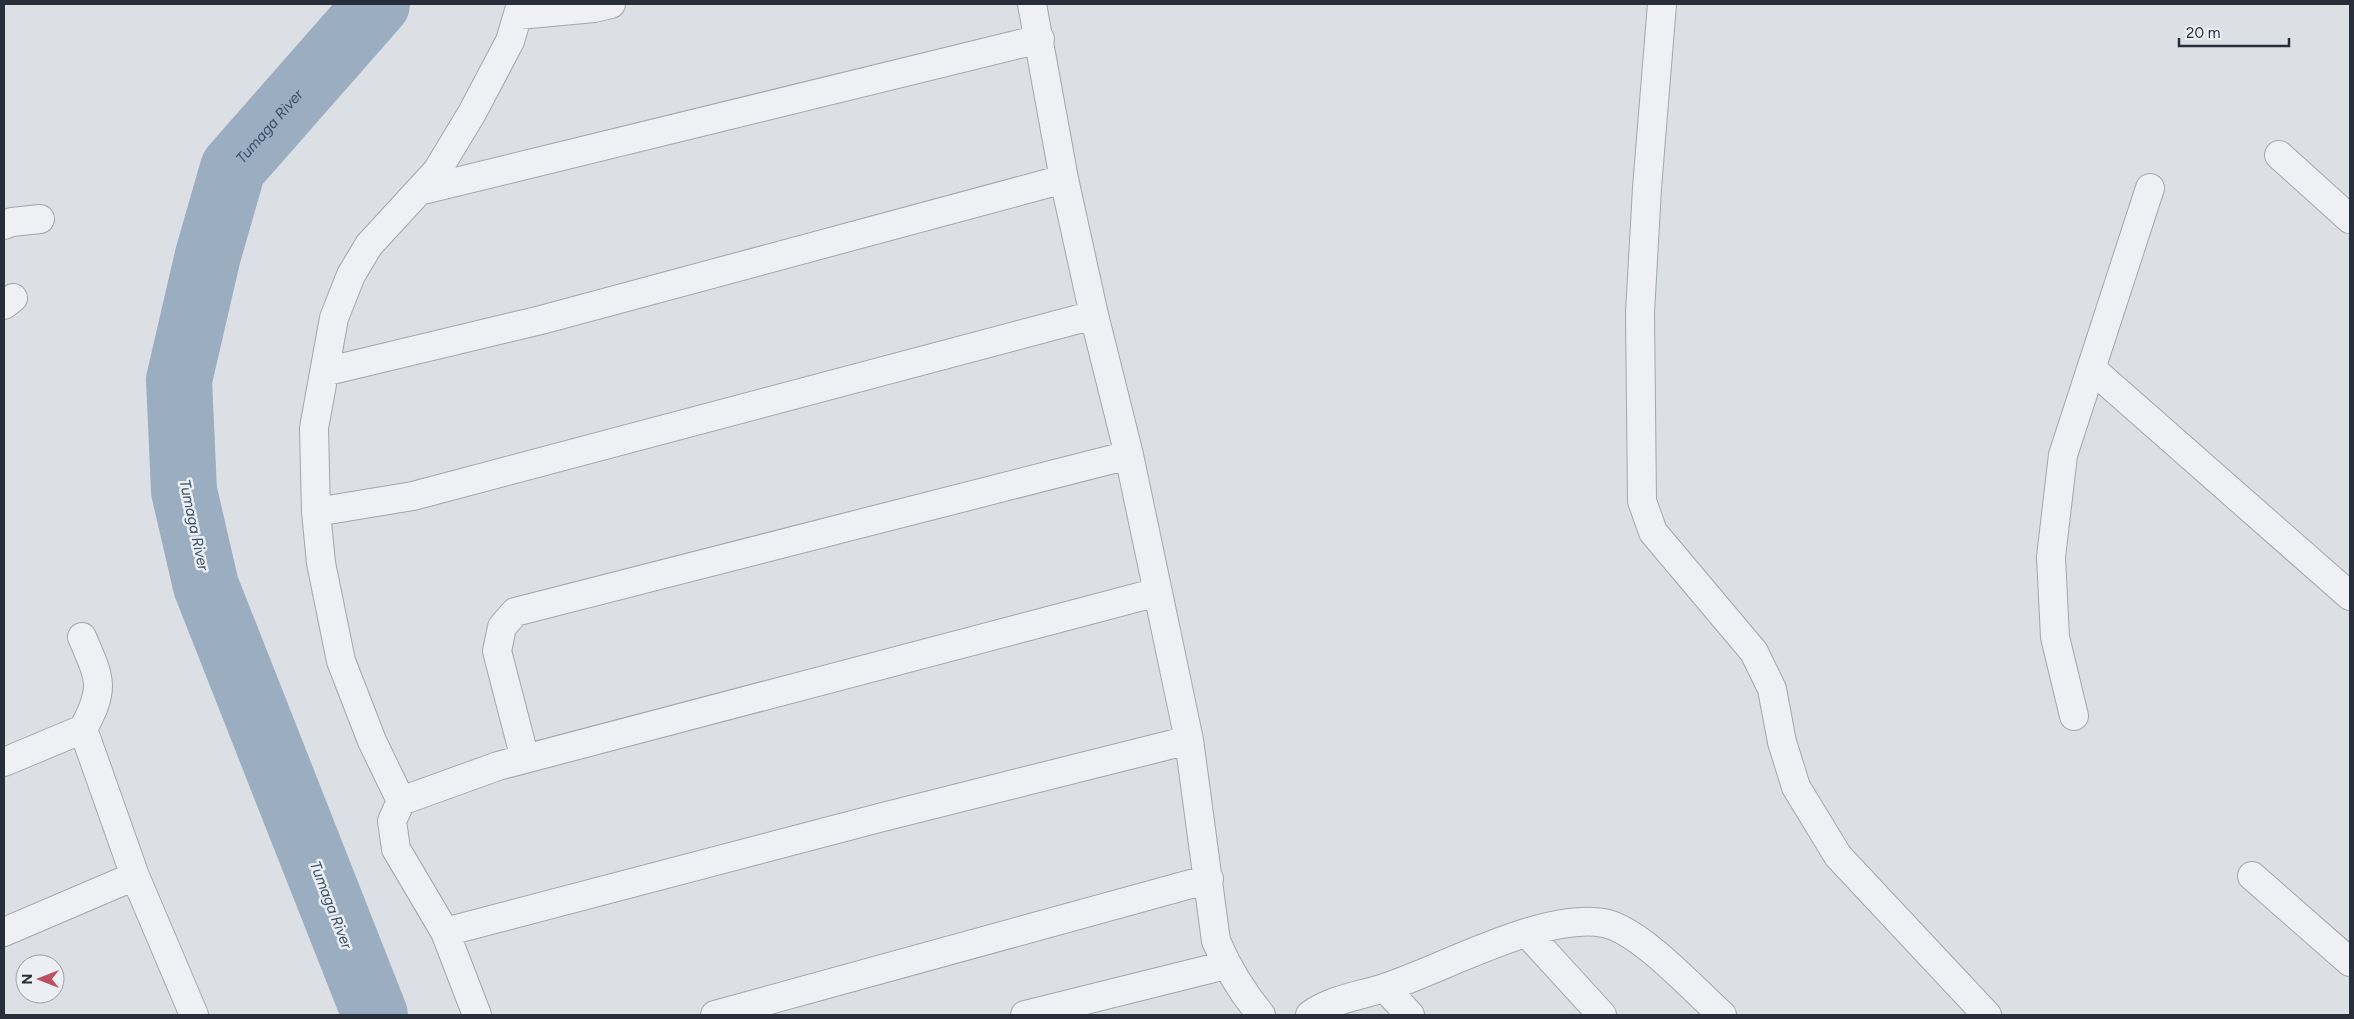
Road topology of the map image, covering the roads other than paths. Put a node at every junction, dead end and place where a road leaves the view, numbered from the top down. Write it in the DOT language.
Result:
graph roads {
  1 [pos="611,4"];
  2 [pos="1032,4"];
  3 [pos="1662,4"];
  4 [pos="520,9"];
  5 [pos="1040,39"];
  6 [pos="2279,155"];
  7 [pos="1064,179"];
  8 [pos="2150,188"];
  9 [pos="419,191"];
  10 [pos="40,220"];
  11 [pos="2350,220"];
  12 [pos="4,225"];
  13 [pos="1094,315"];
  14 [pos="2092,368"];
  15 [pos="324,372"];
  16 [pos="1129,455"];
  17 [pos="316,512"];
  18 [pos="1158,592"];
  19 [pos="2350,596"];
  20 [pos="82,637"];
  21 [pos="2074,716"];
  22 [pos="84,729"];
  23 [pos="1189,740"];
  24 [pos="525,759"];
  25 [pos="4,762"];
  26 [pos="401,801"];
  27 [pos="135,876"];
  28 [pos="2252,876"];
  29 [pos="1210,879"];
  30 [pos="4,932"];
  31 [pos="445,932"];
  32 [pos="1527,933"];
  33 [pos="2350,962"];
  34 [pos="1226,965"];
  35 [pos="1385,988"];
  36 [pos="194,1015"];
  37 [pos="477,1015"];
  38 [pos="715,1015"];
  39 [pos="1026,1015"];
  40 [pos="1261,1015"];
  41 [pos="1310,1015"];
  42 [pos="1410,1015"];
  43 [pos="1602,1015"];
  44 [pos="1722,1015"];
  45 [pos="1988,1015"];
  1 -- 4 [label="street"];
  2 -- 5 [label="street"];
  3 -- 45 [label="street"];
  4 -- 9 [label="street"];
  5 -- 7 [label="street"];
  5 -- 9 [label="street"];
  6 -- 11 [label="street"];
  7 -- 13 [label="street"];
  7 -- 15 [label="street"];
  8 -- 14 [label="street"];
  9 -- 15 [label="street"];
  10 -- 12 [label="street"];
  13 -- 16 [label="street"];
  13 -- 17 [label="street"];
  14 -- 19 [label="street"];
  14 -- 21 [label="street"];
  15 -- 17 [label="street"];
  16 -- 18 [label="street"];
  16 -- 24 [label="street"];
  17 -- 26 [label="street"];
  18 -- 23 [label="street"];
  18 -- 24 [label="street"];
  20 -- 22 [label="street"];
  22 -- 25 [label="street"];
  22 -- 27 [label="street"];
  23 -- 29 [label="street"];
  23 -- 31 [label="street"];
  24 -- 26 [label="street"];
  26 -- 31 [label="street"];
  27 -- 30 [label="street"];
  27 -- 36 [label="street"];
  28 -- 33 [label="street"];
  29 -- 34 [label="street"];
  29 -- 38 [label="street"];
  31 -- 37 [label="street"];
  32 -- 35 [label="street"];
  32 -- 43 [label="street"];
  32 -- 44 [label="street"];
  34 -- 39 [label="street"];
  34 -- 40 [label="street"];
  35 -- 41 [label="street"];
  35 -- 42 [label="street"];
}
